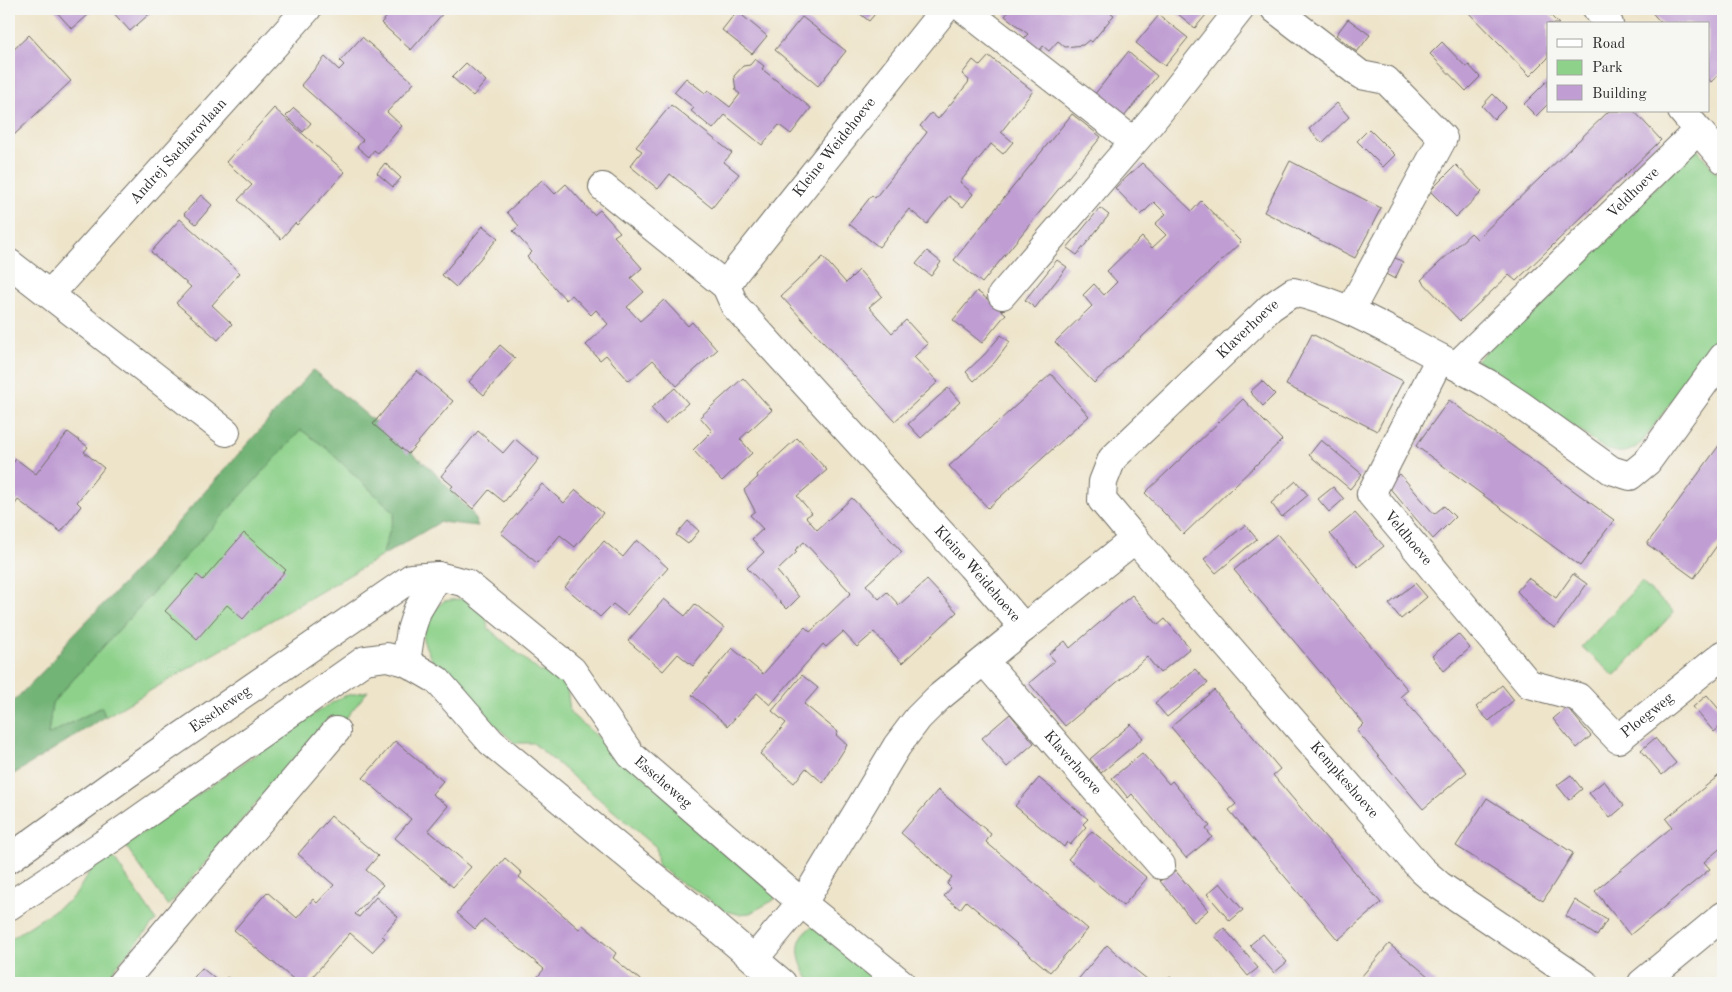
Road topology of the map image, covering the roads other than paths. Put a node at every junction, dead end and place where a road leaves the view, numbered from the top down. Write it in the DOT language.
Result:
graph roads {
  1 [pos="307,9"];
  2 [pos="945,9"];
  3 [pos="964,9"];
  4 [pos="1240,9"];
  5 [pos="1275,9"];
  6 [pos="1597,9"];
  7 [pos="1608,22"];
  8 [pos="1690,121"];
  9 [pos="1134,141"];
  10 [pos="1723,159"];
  11 [pos="603,187"];
  12 [pos="9,263"];
  13 [pos="726,286"];
  14 [pos="50,294"];
  15 [pos="1002,295"];
  16 [pos="1350,311"];
  17 [pos="1723,357"];
  18 [pos="1448,362"];
  19 [pos="226,432"];
  20 [pos="1135,540"];
  21 [pos="438,576"];
  22 [pos="1024,628"];
  23 [pos="1723,655"];
  24 [pos="984,660"];
  25 [pos="406,662"];
  26 [pos="1548,689"];
  27 [pos="336,731"];
  28 [pos="9,859"];
  29 [pos="1160,864"];
  30 [pos="802,902"];
  31 [pos="9,906"];
  32 [pos="1723,916"];
  33 [pos="754,959"];
  34 [pos="122,983"];
  35 [pos="782,983"];
  36 [pos="901,983"];
  37 [pos="1584,983"];
  38 [pos="1642,983"];
  1 -- 14 [label="street, Andrej Sacharovlaan"];
  2 -- 13 [label="street, Kleine Weidehoeve"];
  3 -- 9 [label="street"];
  4 -- 9 [label="street"];
  5 -- 16 [label="street"];
  6 -- 7 [label="street"];
  8 -- 10 [label="street, Veldhoeve"];
  8 -- 18 [label="street, Veldhoeve"];
  9 -- 15 [label="street"];
  11 -- 13 [label="street, Kleine Weidehoeve"];
  12 -- 14 [label="street"];
  13 -- 22 [label="street, Kleine Weidehoeve"];
  14 -- 19 [label="street"];
  16 -- 18 [label="street"];
  16 -- 20 [label="street, Klaverhoeve"];
  17 -- 18 [label="street"];
  18 -- 26 [label="street, Veldhoeve"];
  20 -- 22 [label="street"];
  20 -- 37 [label="street, Kempkeshoeve"];
  21 -- 25 [label="street"];
  21 -- 28 [label="street, Esscheweg"];
  21 -- 30 [label="street, Esscheweg"];
  22 -- 24 [label="street, Kleine Weidehoeve"];
  23 -- 26 [label="street, Ploegweg"];
  24 -- 29 [label="street, Klaverhoeve"];
  24 -- 30 [label="street, Kleine Weidehoeve"];
  25 -- 31 [label="street"];
  25 -- 33 [label="street"];
  27 -- 34 [label="street"];
  30 -- 33 [label="street, Kleine Weidehoeve"];
  30 -- 36 [label="street, Esscheweg"];
  32 -- 38 [label="street"];
  33 -- 35 [label="street"];
}
